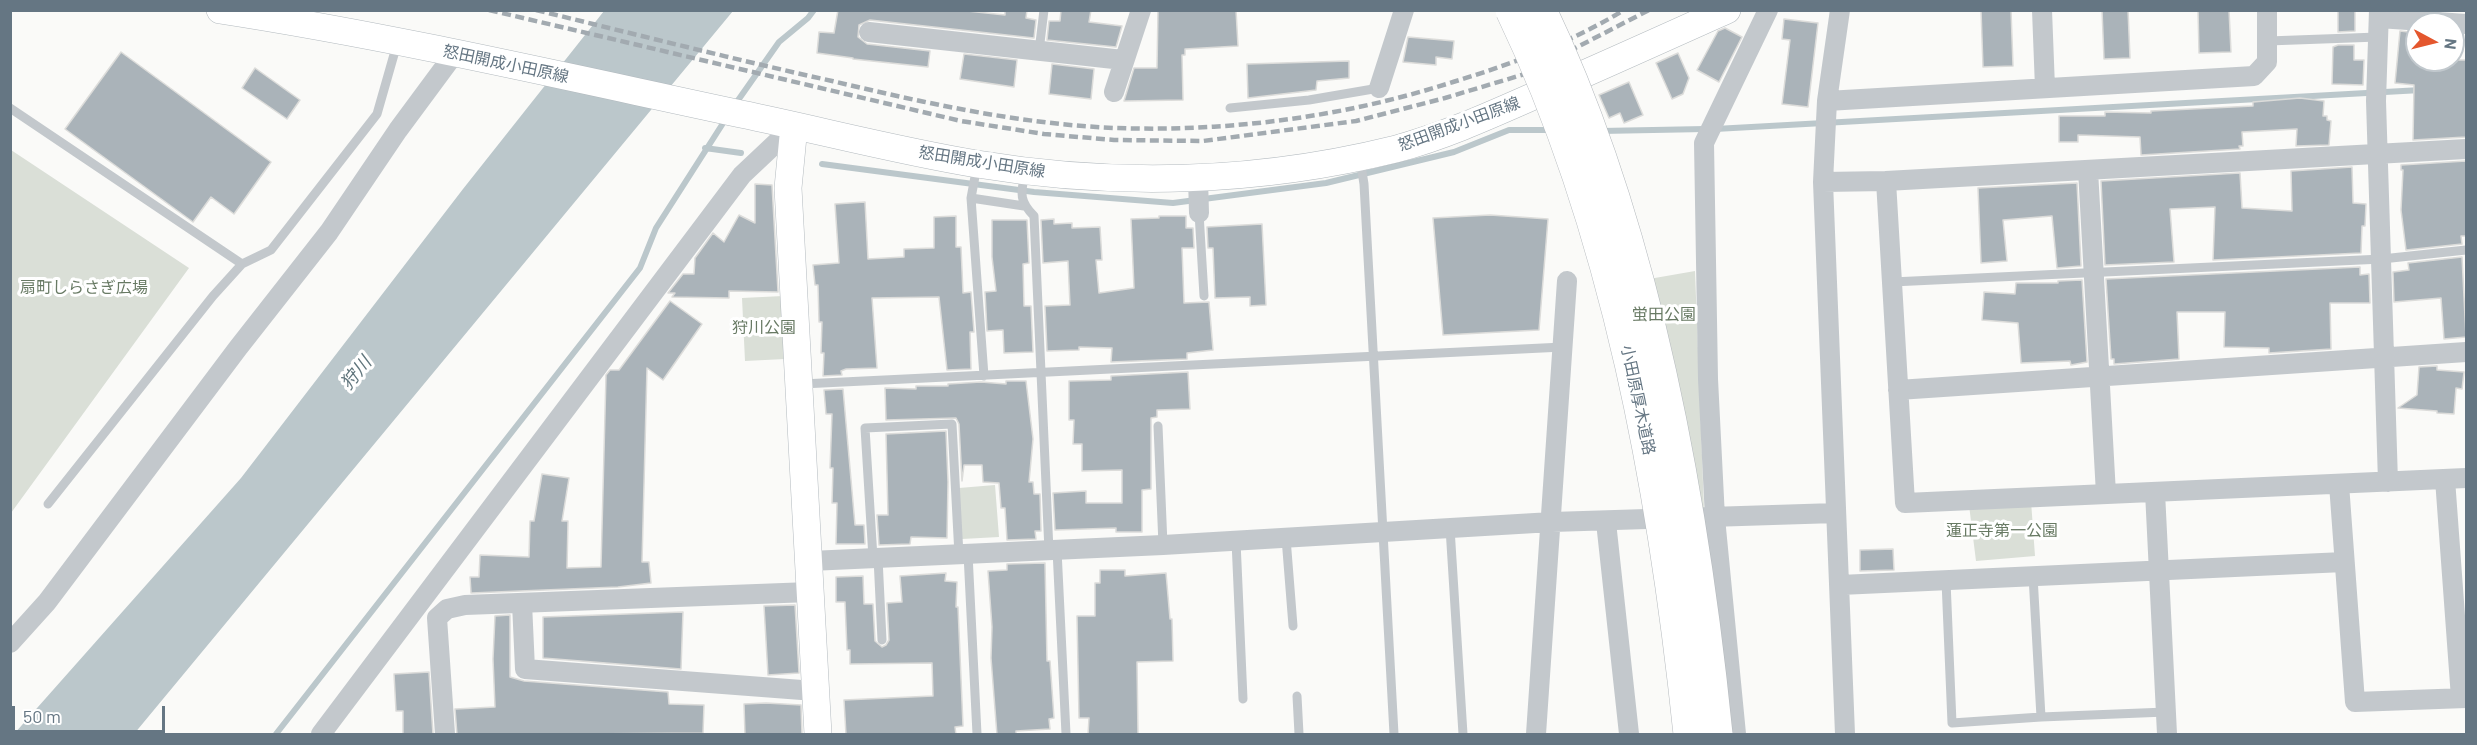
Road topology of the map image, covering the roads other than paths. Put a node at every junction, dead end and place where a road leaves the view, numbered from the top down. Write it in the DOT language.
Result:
graph roads {
  1 [pos="220,10"];
  2 [pos="1044,10"];
  3 [pos="1141,10"];
  4 [pos="1404,10"];
  5 [pos="1512,10"];
  6 [pos="1540,10"];
  7 [pos="1727,10"];
  8 [pos="1768,10"];
  9 [pos="1840,10"];
  10 [pos="2042,10"];
  11 [pos="2267,10"];
  12 [pos="2379,22"];
  13 [pos="2466,24"];
  14 [pos="869,32"];
  15 [pos="398,41"];
  16 [pos="2268,41"];
  17 [pos="1039,51"];
  18 [pos="465,55"];
  19 [pos="1123,60"];
  20 [pos="1378,88"];
  21 [pos="2045,88"];
  22 [pos="1114,92"];
  23 [pos="1827,101"];
  24 [pos="1230,108"];
  25 [pos="11,110"];
  26 [pos="794,126"];
  27 [pos="2466,149"];
  28 [pos="2378,153"];
  29 [pos="1360,161"];
  30 [pos="976,169"];
  31 [pos="2088,170"];
  32 [pos="1024,175"];
  33 [pos="1886,181"];
  34 [pos="1823,182"];
  35 [pos="1198,184"];
  36 [pos="971,198"];
  37 [pos="1023,202"];
  38 [pos="1199,213"];
  39 [pos="2466,250"];
  40 [pos="2382,259"];
  41 [pos="242,264"];
  42 [pos="2094,272"];
  43 [pos="1567,281"];
  44 [pos="1892,282"];
  45 [pos="1204,296"];
  46 [pos="1563,347"];
  47 [pos="2466,351"];
  48 [pos="1375,356"];
  49 [pos="2384,356"];
  50 [pos="1041,374"];
  51 [pos="984,375"];
  52 [pos="2099,376"];
  53 [pos="800,385"];
  54 [pos="1898,390"];
  55 [pos="1158,426"];
  56 [pos="2466,478"];
  57 [pos="2445,479"];
  58 [pos="2388,482"];
  59 [pos="2339,484"];
  60 [pos="2155,492"];
  61 [pos="2106,494"];
  62 [pos="48,504"];
  63 [pos="1836,513"];
  64 [pos="1715,518"];
  65 [pos="1552,522"];
  66 [pos="1606,522"];
  67 [pos="1450,528"];
  68 [pos="1384,532"];
  69 [pos="1286,538"];
  70 [pos="1236,541"];
  71 [pos="1163,545"];
  72 [pos="1053,551"];
  73 [pos="963,555"];
  74 [pos="876,558"];
  75 [pos="810,561"];
  76 [pos="2344,562"];
  77 [pos="2159,570"];
  78 [pos="2033,576"];
  79 [pos="1946,580"];
  80 [pos="1840,585"];
  81 [pos="810,592"];
  82 [pos="428,595"];
  83 [pos="522,603"];
  84 [pos="447,609"];
  85 [pos="1293,626"];
  86 [pos="882,640"];
  87 [pos="10,643"];
  88 [pos="815,691"];
  89 [pos="1297,696"];
  90 [pos="2464,698"];
  91 [pos="1243,699"];
  92 [pos="2166,712"];
  93 [pos="2041,717"];
  94 [pos="321,735"];
  95 [pos="445,735"];
  96 [pos="818,735"];
  97 [pos="977,735"];
  98 [pos="1066,735"];
  99 [pos="1299,735"];
  100 [pos="1394,735"];
  101 [pos="1463,735"];
  102 [pos="1536,735"];
  103 [pos="1629,735"];
  104 [pos="1690,735"];
  105 [pos="1716,735"];
  106 [pos="1736,735"];
  107 [pos="1845,735"];
  108 [pos="2167,735"];
  1 -- 15 [label="main road, 怒田開成小田原線"];
  2 -- 17 [label="lane"];
  3 -- 19 [label="street"];
  4 -- 20 [label="street"];
  5 -- 104 [label="highway, 小田原厚木道路, bridge"];
  6 -- 105 [label="highway, 小田原厚木道路, bridge"];
  7 -- 29 [label="main road, 怒田開成小田原線"];
  8 -- 64 [label="street"];
  9 -- 23 [label="street"];
  10 -- 21 [label="street"];
  11 -- 16 [label="street"];
  12 -- 13 [label="street"];
  12 -- 16 [label="lane"];
  12 -- 28 [label="street"];
  14 -- 17 [label="street"];
  15 -- 18 [label="main road, 怒田開成小田原線"];
  15 -- 41 [label="lane"];
  16 -- 21 [label="street"];
  17 -- 19 [label="street"];
  18 -- 26 [label="main road, 怒田開成小田原線"];
  18 -- 87 [label="street"];
  19 -- 22 [label="street"];
  20 -- 24 [label="lane"];
  21 -- 23 [label="street"];
  23 -- 34 [label="street"];
  25 -- 41 [label="lane"];
  26 -- 30 [label="main road, 怒田開成小田原線"];
  26 -- 53 [label="main road"];
  26 -- 82 [label="street"];
  27 -- 28 [label="street"];
  28 -- 31 [label="street"];
  28 -- 40 [label="street"];
  29 -- 35 [label="main road, 怒田開成小田原線"];
  29 -- 48 [label="lane"];
  30 -- 32 [label="main road, 怒田開成小田原線"];
  30 -- 36 [label="lane"];
  31 -- 33 [label="street"];
  31 -- 42 [label="street"];
  32 -- 35 [label="main road, 怒田開成小田原線"];
  32 -- 37 [label="lane"];
  33 -- 34 [label="street"];
  33 -- 44 [label="street"];
  34 -- 63 [label="street"];
  35 -- 38 [label="street"];
  36 -- 37 [label="lane"];
  36 -- 51 [label="lane"];
  37 -- 50 [label="lane"];
  38 -- 45 [label="lane"];
  39 -- 40 [label="lane"];
  40 -- 42 [label="lane"];
  40 -- 49 [label="street"];
  41 -- 62 [label="lane"];
  42 -- 44 [label="lane"];
  42 -- 52 [label="street"];
  43 -- 46 [label="street"];
  44 -- 54 [label="street"];
  46 -- 48 [label="lane"];
  46 -- 65 [label="street"];
  47 -- 49 [label="street"];
  48 -- 50 [label="lane"];
  48 -- 68 [label="lane"];
  49 -- 52 [label="street"];
  49 -- 58 [label="street"];
  50 -- 51 [label="lane"];
  50 -- 72 [label="lane"];
  51 -- 53 [label="lane"];
  52 -- 54 [label="street"];
  52 -- 61 [label="street"];
  53 -- 75 [label="main road"];
  54 -- 61 [label="street"];
  55 -- 71 [label="lane"];
  56 -- 57 [label="street"];
  57 -- 58 [label="street"];
  57 -- 90 [label="street"];
  58 -- 59 [label="street"];
  59 -- 60 [label="street"];
  59 -- 76 [label="street"];
  60 -- 61 [label="street"];
  60 -- 77 [label="street"];
  63 -- 64 [label="street"];
  63 -- 80 [label="street"];
  64 -- 66 [label="street"];
  64 -- 106 [label="street"];
  65 -- 66 [label="street"];
  65 -- 67 [label="street"];
  65 -- 102 [label="street"];
  66 -- 103 [label="street"];
  67 -- 68 [label="street"];
  67 -- 101 [label="lane"];
  68 -- 69 [label="street"];
  68 -- 100 [label="lane"];
  69 -- 70 [label="street"];
  69 -- 85 [label="lane"];
  70 -- 71 [label="street"];
  70 -- 91 [label="lane"];
  71 -- 72 [label="street"];
  72 -- 73 [label="street"];
  72 -- 98 [label="lane"];
  73 -- 74 [label="street"];
  73 -- 74 [label="lane"];
  73 -- 97 [label="lane"];
  74 -- 75 [label="street"];
  74 -- 86 [label="lane"];
  75 -- 81 [label="main road"];
  76 -- 77 [label="street"];
  76 -- 90 [label="street"];
  77 -- 78 [label="street"];
  77 -- 92 [label="street"];
  78 -- 79 [label="street"];
  78 -- 93 [label="lane"];
  79 -- 80 [label="street"];
  79 -- 93 [label="lane"];
  80 -- 107 [label="street"];
  81 -- 83 [label="street"];
  81 -- 88 [label="main road"];
  82 -- 84 [label="street"];
  82 -- 94 [label="street"];
  83 -- 84 [label="street"];
  83 -- 88 [label="street"];
  84 -- 95 [label="street"];
  88 -- 96 [label="main road"];
  89 -- 99 [label="lane"];
  92 -- 93 [label="lane"];
  92 -- 108 [label="street"];
}
